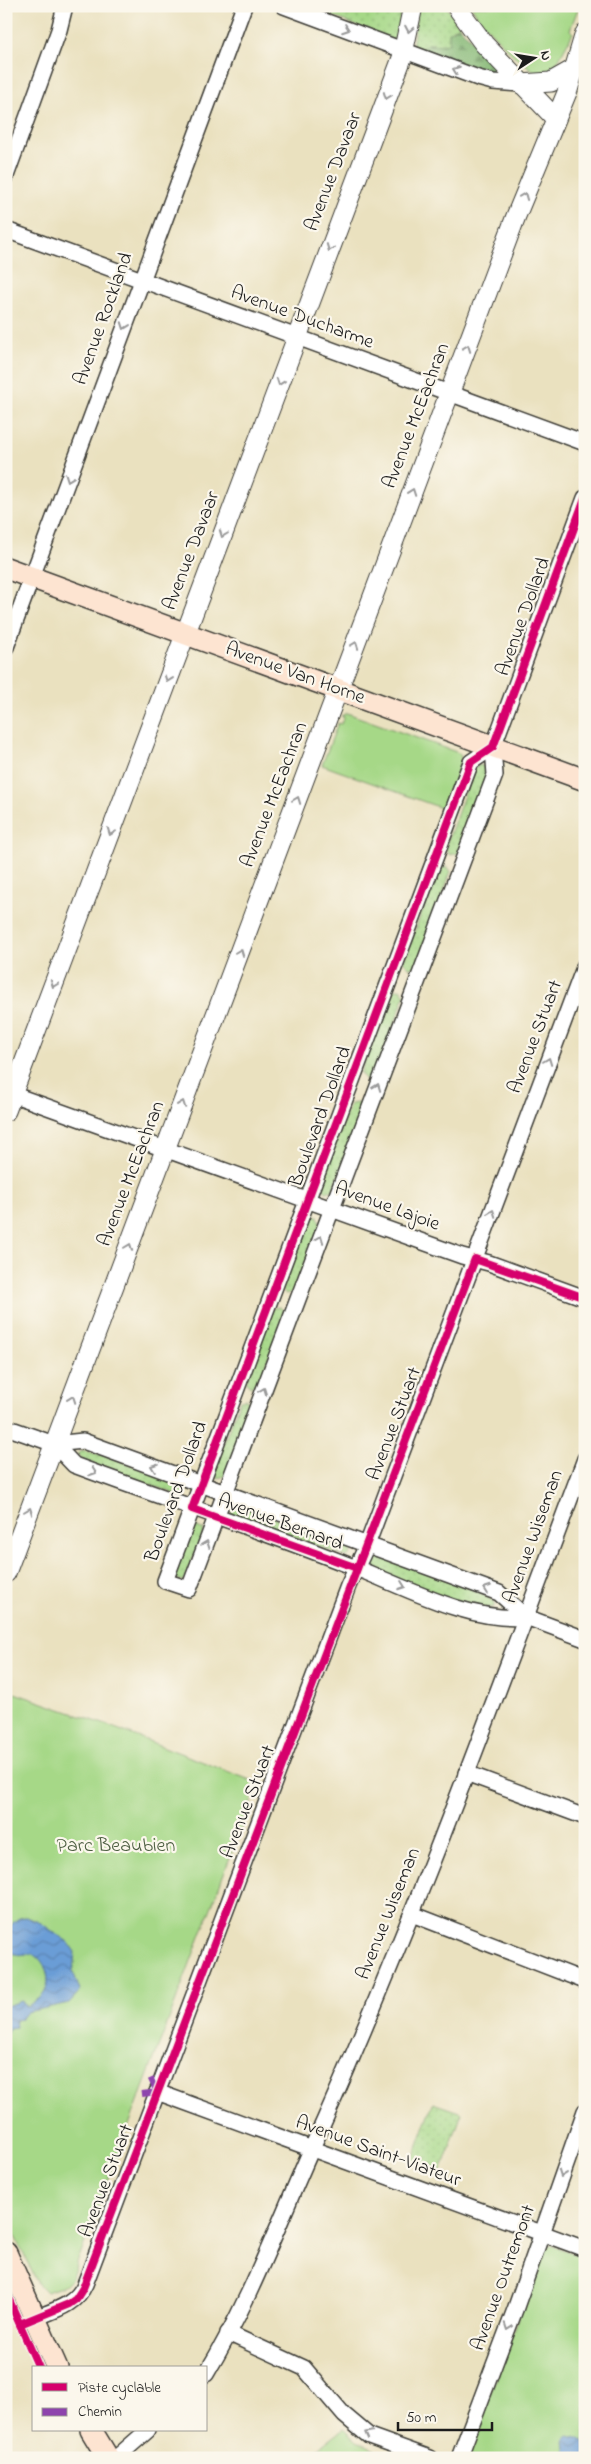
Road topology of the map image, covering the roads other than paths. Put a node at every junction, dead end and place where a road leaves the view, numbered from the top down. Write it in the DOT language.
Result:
graph roads {
  1 [pos="65,6"];
  2 [pos="284,6"];
  3 [pos="413,6"];
  4 [pos="456,6"];
  5 [pos="245,7"];
  6 [pos="585,33"];
  7 [pos="404,50"];
  8 [pos="574,68"];
  9 [pos="521,84"];
  10 [pos="555,118"];
  11 [pos="6,176"];
  12 [pos="6,230"];
  13 [pos="142,280"];
  14 [pos="297,336"];
  15 [pos="449,393"];
  16 [pos="585,443"];
  17 [pos="585,498"];
  18 [pos="6,568"];
  19 [pos="32,578"];
  20 [pos="185,634"];
  21 [pos="6,647"];
  22 [pos="338,690"];
  23 [pos="493,747"];
  24 [pos="585,780"];
  25 [pos="585,965"];
  26 [pos="8,1099"];
  27 [pos="166,1150"];
  28 [pos="307,1200"];
  29 [pos="332,1209"];
  30 [pos="475,1259"];
  31 [pos="585,1298"];
  32 [pos="6,1427"];
  33 [pos="54,1444"];
  34 [pos="585,1459"];
  35 [pos="200,1484"];
  36 [pos="225,1493"];
  37 [pos="192,1508"];
  38 [pos="217,1517"];
  39 [pos="367,1545"];
  40 [pos="357,1568"];
  41 [pos="6,1573"];
  42 [pos="526,1617"];
  43 [pos="585,1639"];
  44 [pos="466,1773"];
  45 [pos="585,1817"];
  46 [pos="412,1914"];
  47 [pos="585,1981"];
  48 [pos="157,2092"];
  49 [pos="585,2111"];
  50 [pos="311,2149"];
  51 [pos="541,2233"];
  52 [pos="585,2249"];
  53 [pos="6,2253"];
  54 [pos="36,2318"];
  55 [pos="228,2333"];
  56 [pos="56,2366"];
  57 [pos="208,2370"];
  58 [pos="92,2432"];
  59 [pos="146,2432"];
  60 [pos="108,2458"];
  61 [pos="116,2458"];
  62 [pos="430,2458"];
  63 [pos="459,2458"];
  1 -- 11 [label="street"];
  2 -- 7 [label="street, one-way"];
  3 -- 7 [label="street, Avenue Davaar, one-way"];
  4 -- 9 [label="street"];
  5 -- 13 [label="street, Avenue Rockland"];
  6 -- 8 [label="street, Avenue McEachran"];
  9 -- 7 [label="street, one-way"];
  7 -- 14 [label="street, Avenue Davaar, one-way"];
  8 -- 9 [label="street"];
  8 -- 10 [label="street, Avenue McEachran"];
  9 -- 10 [label="street"];
  15 -- 10 [label="street, Avenue McEachran, one-way"];
  12 -- 13 [label="street, Avenue Ducharme"];
  13 -- 14 [label="street, Avenue Ducharme"];
  13 -- 19 [label="street, Avenue Rockland, one-way"];
  14 -- 15 [label="street, Avenue Ducharme"];
  14 -- 20 [label="street, Avenue Davaar, one-way"];
  15 -- 16 [label="street, Avenue Ducharme"];
  22 -- 15 [label="street, Avenue McEachran, one-way"];
  17 -- 23 [label="street, Avenue Dollard"];
  18 -- 19 [label="main road, Avenue Van Horne"];
  19 -- 20 [label="main road, Avenue Van Horne"];
  19 -- 21 [label="street, Avenue Rockland"];
  20 -- 22 [label="main road, Avenue Van Horne"];
  20 -- 26 [label="street, Avenue Davaar, one-way"];
  22 -- 23 [label="main road, Avenue Van Horne"];
  27 -- 22 [label="street, Avenue McEachran, one-way"];
  23 -- 24 [label="main road, Avenue Van Horne"];
  23 -- 28 [label="street, Boulevard Dollard"];
  29 -- 23 [label="street, Boulevard Dollard, one-way"];
  30 -- 25 [label="street, Avenue Stuart, one-way"];
  26 -- 27 [label="street, Avenue Lajoie"];
  27 -- 28 [label="street, Avenue Lajoie"];
  33 -- 27 [label="street, Avenue McEachran, one-way"];
  28 -- 29 [label="street, Avenue Lajoie"];
  28 -- 35 [label="street, Boulevard Dollard"];
  29 -- 30 [label="street, Avenue Lajoie"];
  36 -- 29 [label="street, Boulevard Dollard, one-way"];
  30 -- 31 [label="street, Avenue Lajoie"];
  30 -- 39 [label="street, Avenue Stuart"];
  32 -- 33 [label="street"];
  35 -- 33 [label="street, Avenue Bernard, one-way"];
  33 -- 37 [label="street, Avenue Bernard, one-way"];
  41 -- 33 [label="street, Avenue McEachran, one-way"];
  34 -- 42 [label="street, Avenue Wiseman"];
  35 -- 36 [label="street, Avenue Bernard"];
  35 -- 37 [label="street, Boulevard Dollard"];
  36 -- 38 [label="street, Boulevard Dollard"];
  36 -- 39 [label="street, Avenue Bernard"];
  37 -- 38 [label="street, Avenue Bernard"];
  37 -- 38 [label="street, Boulevard Dollard, one-way"];
  38 -- 40 [label="street, Avenue Bernard"];
  39 -- 40 [label="street, Avenue Stuart"];
  42 -- 39 [label="street, Avenue Bernard, one-way"];
  40 -- 42 [label="street, Avenue Bernard, one-way"];
  40 -- 48 [label="street, Avenue Stuart"];
  42 -- 43 [label="street, Avenue Bernard"];
  42 -- 44 [label="street, Avenue Wiseman"];
  44 -- 45 [label="street"];
  44 -- 46 [label="street, Avenue Wiseman"];
  46 -- 47 [label="street"];
  46 -- 50 [label="street, Avenue Wiseman"];
  48 -- 50 [label="street, Avenue Saint-Viateur"];
  48 -- 54 [label="street, Avenue Stuart"];
  49 -- 51 [label="street, Avenue Outremont, one-way"];
  50 -- 51 [label="street, Avenue Saint-Viateur"];
  50 -- 55 [label="street, Avenue Wiseman"];
  51 -- 52 [label="street, Avenue Saint-Viateur"];
  51 -- 63 [label="street, Avenue Outremont, one-way"];
  53 -- 54 [label="main road"];
  54 -- 56 [label="main road"];
  55 -- 57 [label="street, Avenue Wiseman"];
  62 -- 55 [label="street, one-way"];
  58 -- 60 [label="main road"];
  59 -- 61 [label="street"];
}
